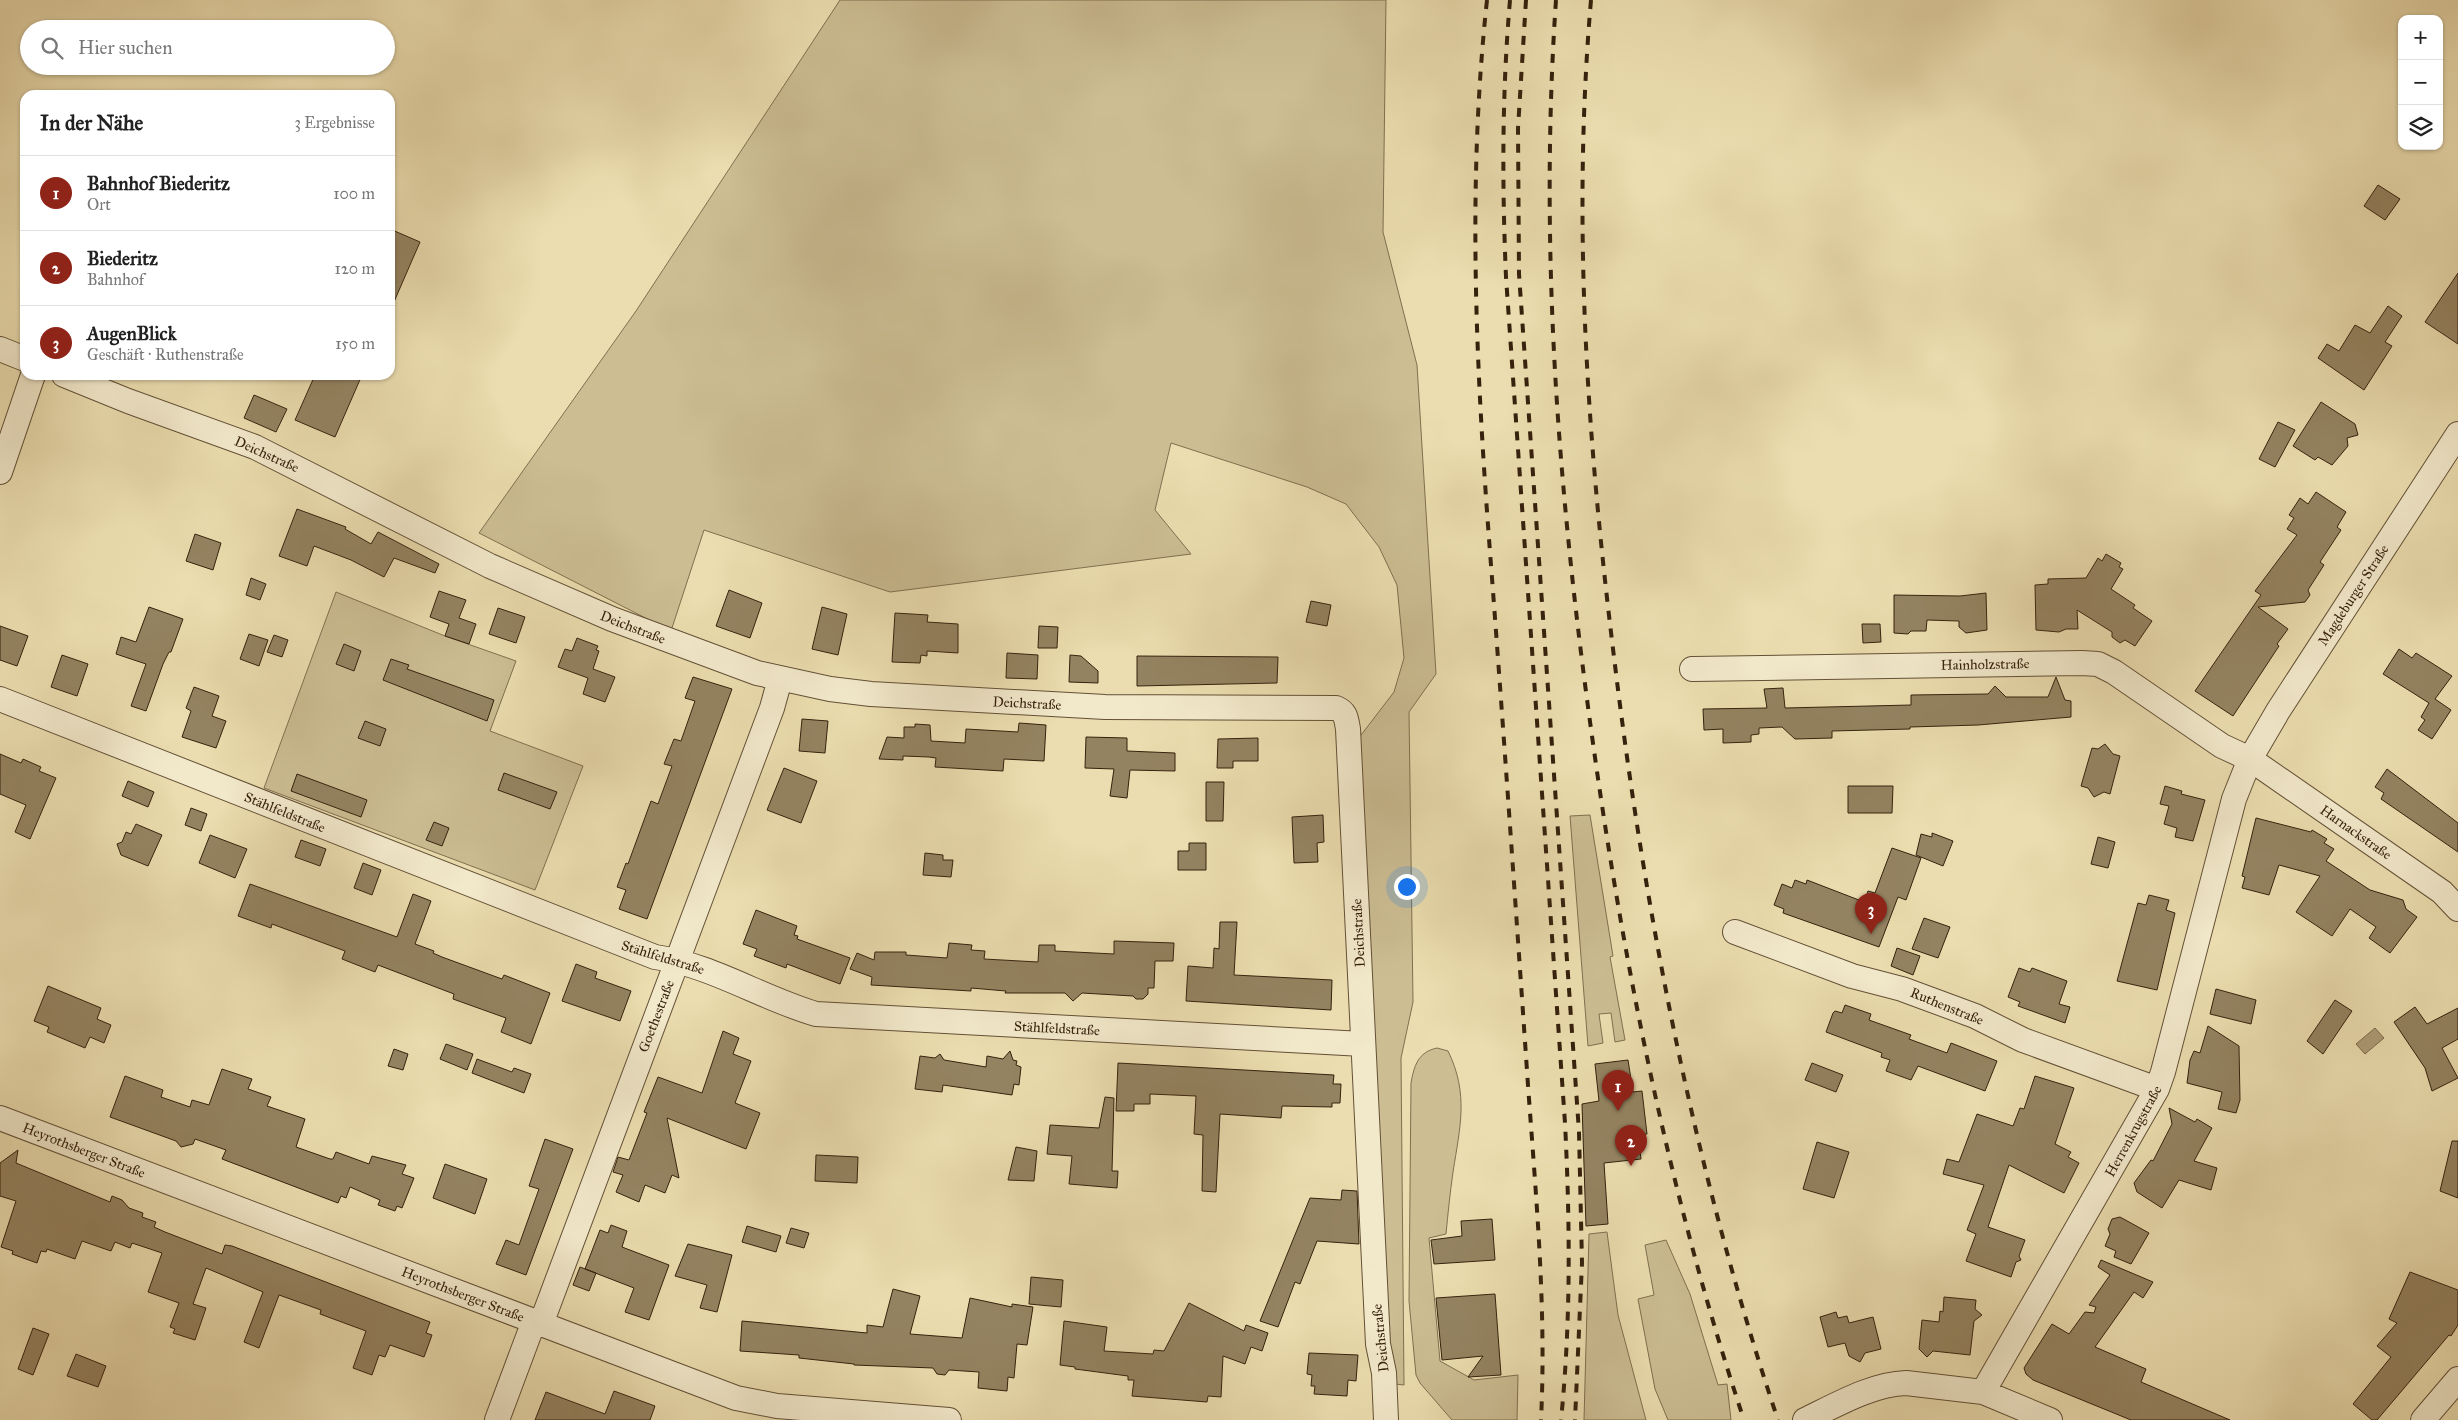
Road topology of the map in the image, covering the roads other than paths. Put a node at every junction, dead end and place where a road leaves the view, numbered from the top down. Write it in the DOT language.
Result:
graph roads {
  1 [pos="0,349"];
  2 [pos="20,357"];
  3 [pos="31,380"];
  4 [pos="76,380"];
  5 [pos="2458,434"];
  6 [pos="0,472"];
  7 [pos="1692,669"];
  8 [pos="780,679"];
  9 [pos="0,699"];
  10 [pos="2250,759"];
  11 [pos="2458,909"];
  12 [pos="1735,932"];
  13 [pos="677,960"];
  14 [pos="1363,1044"];
  15 [pos="2157,1089"];
  16 [pos="0,1118"];
  17 [pos="538,1322"];
  18 [pos="2458,1378"];
  19 [pos="1983,1392"];
  20 [pos="497,1420"];
  21 [pos="941,1420"];
  22 [pos="1386,1420"];
  23 [pos="1805,1420"];
  24 [pos="2050,1420"];
  25 [pos="2423,1420"];
  1 -- 2 [label="street"];
  3 -- 6 [label="street"];
  4 -- 8 [label="street, Deichstraße"];
  5 -- 10 [label="street, Magdeburger Straße"];
  7 -- 10 [label="street, Hainholzstraße"];
  8 -- 13 [label="street, Goethestraße"];
  8 -- 14 [label="street, Deichstraße"];
  9 -- 13 [label="street, Stählfeldstraße"];
  10 -- 11 [label="street, Harnackstraße"];
  10 -- 15 [label="street, Herrenkrugstraße"];
  12 -- 15 [label="street, Ruthenstraße"];
  13 -- 14 [label="street, Stählfeldstraße"];
  13 -- 17 [label="street, Goethestraße"];
  14 -- 22 [label="street, Deichstraße"];
  15 -- 19 [label="street, Herrenkrugstraße"];
  16 -- 17 [label="street, Heyrothsberger Straße"];
  17 -- 20 [label="street, Goethestraße"];
  17 -- 21 [label="street, Heyrothsberger Straße"];
  18 -- 25 [label="street"];
  19 -- 23 [label="street"];
  19 -- 24 [label="street"];
}
